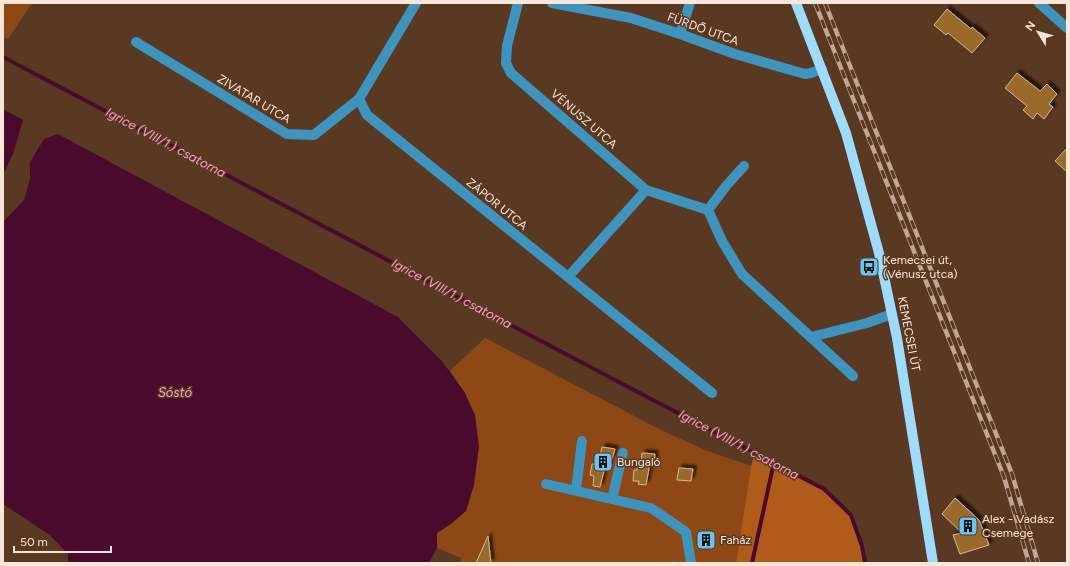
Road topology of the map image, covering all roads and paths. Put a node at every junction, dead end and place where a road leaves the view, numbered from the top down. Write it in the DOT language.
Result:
graph roads {
  1 [pos="416,3"];
  2 [pos="518,3"];
  3 [pos="552,3"];
  4 [pos="690,3"];
  5 [pos="796,3"];
  6 [pos="1039,3"];
  7 [pos="1067,28"];
  8 [pos="680,34"];
  9 [pos="136,42"];
  10 [pos="822,70"];
  11 [pos="359,99"];
  12 [pos="744,166"];
  13 [pos="646,190"];
  14 [pos="708,210"];
  15 [pos="568,277"];
  16 [pos="892,314"];
  17 [pos="811,337"];
  18 [pos="853,376"];
  19 [pos="712,393"];
  20 [pos="582,441"];
  21 [pos="623,453"];
  22 [pos="546,484"];
  23 [pos="576,490"];
  24 [pos="612,499"];
  25 [pos="691,563"];
  26 [pos="933,563"];
  1 -- 11 [label="street"];
  2 -- 13 [label="street, VÉNUSZ UTCA"];
  3 -- 8 [label="street, FÜRDŐ UTCA"];
  4 -- 8 [label="street"];
  5 -- 10 [label="main road, KEMECSEI ÚT"];
  6 -- 7 [label="street"];
  8 -- 10 [label="street, FÜRDŐ UTCA"];
  9 -- 11 [label="street, ZIVATAR UTCA"];
  10 -- 16 [label="main road, KEMECSEI ÚT"];
  11 -- 15 [label="street, ZÁPOR UTCA"];
  12 -- 14 [label="street"];
  13 -- 14 [label="street, VÉNUSZ UTCA"];
  13 -- 15 [label="street"];
  14 -- 17 [label="street"];
  15 -- 19 [label="street, ZÁPOR UTCA"];
  16 -- 17 [label="street"];
  16 -- 26 [label="main road, KEMECSEI ÚT"];
  17 -- 18 [label="street"];
  20 -- 23 [label="street"];
  21 -- 24 [label="street"];
  22 -- 23 [label="street"];
  23 -- 24 [label="street"];
  24 -- 25 [label="street"];
}
